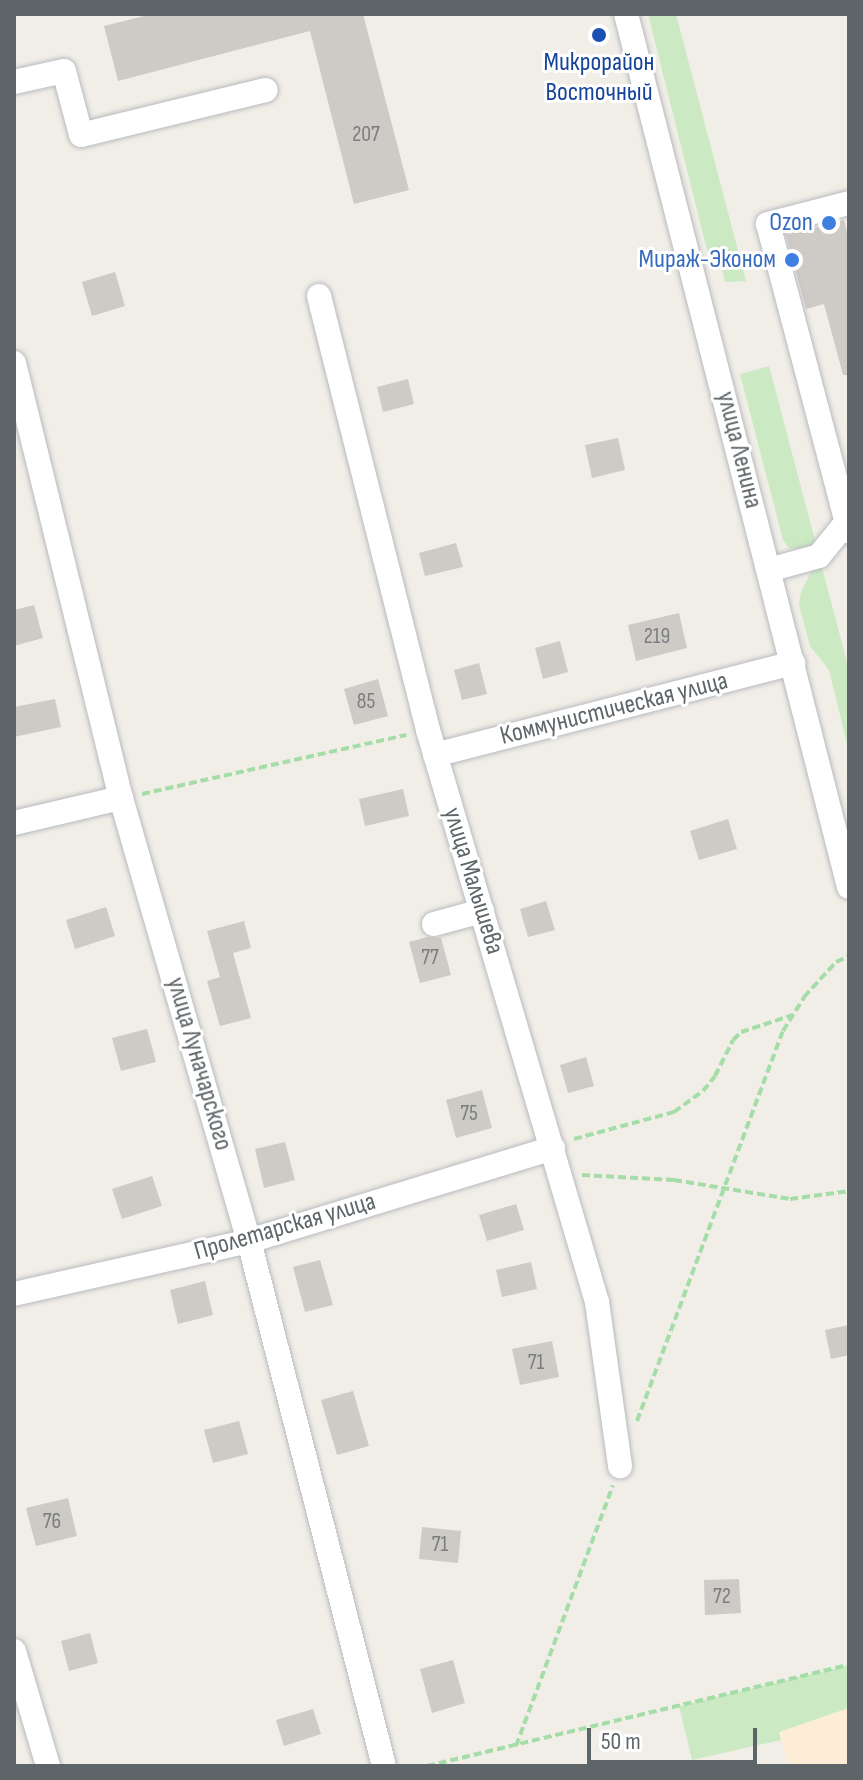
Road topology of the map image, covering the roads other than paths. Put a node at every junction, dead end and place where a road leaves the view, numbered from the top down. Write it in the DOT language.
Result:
graph roads {
  1 [pos="626,14"];
  2 [pos="14,82"];
  3 [pos="266,90"];
  4 [pos="849,203"];
  5 [pos="319,296"];
  6 [pos="14,363"];
  7 [pos="848,523"];
  8 [pos="769,570"];
  9 [pos="793,663"];
  10 [pos="435,755"];
  11 [pos="121,798"];
  12 [pos="14,823"];
  13 [pos="844,844"];
  14 [pos="849,887"];
  15 [pos="482,911"];
  16 [pos="434,924"];
  17 [pos="553,1148"];
  18 [pos="249,1241"];
  19 [pos="14,1294"];
  20 [pos="620,1466"];
  21 [pos="14,1651"];
  22 [pos="48,1766"];
  23 [pos="384,1766"];
  1 -- 8 [label="street, улица Ленина"];
  2 -- 3 [label="street"];
  4 -- 7 [label="street"];
  5 -- 10 [label="street, улица Малышева"];
  6 -- 11 [label="street, улица Луначарского"];
  7 -- 8 [label="street"];
  8 -- 9 [label="street, улица Ленина"];
  9 -- 10 [label="street, Коммунистическая улица"];
  9 -- 13 [label="street, улица Ленина"];
  10 -- 15 [label="street, улица Малышева"];
  11 -- 12 [label="street"];
  11 -- 18 [label="street, улица Луначарского"];
  13 -- 14 [label="street, улица Ленина"];
  15 -- 16 [label="street"];
  15 -- 17 [label="street, улица Малышева"];
  17 -- 18 [label="street, Пролетарская улица"];
  17 -- 20 [label="street, улица Малышева"];
  18 -- 19 [label="street, Пролетарская улица"];
  18 -- 23 [label="street, улица Луначарского"];
  21 -- 22 [label="street"];
}
